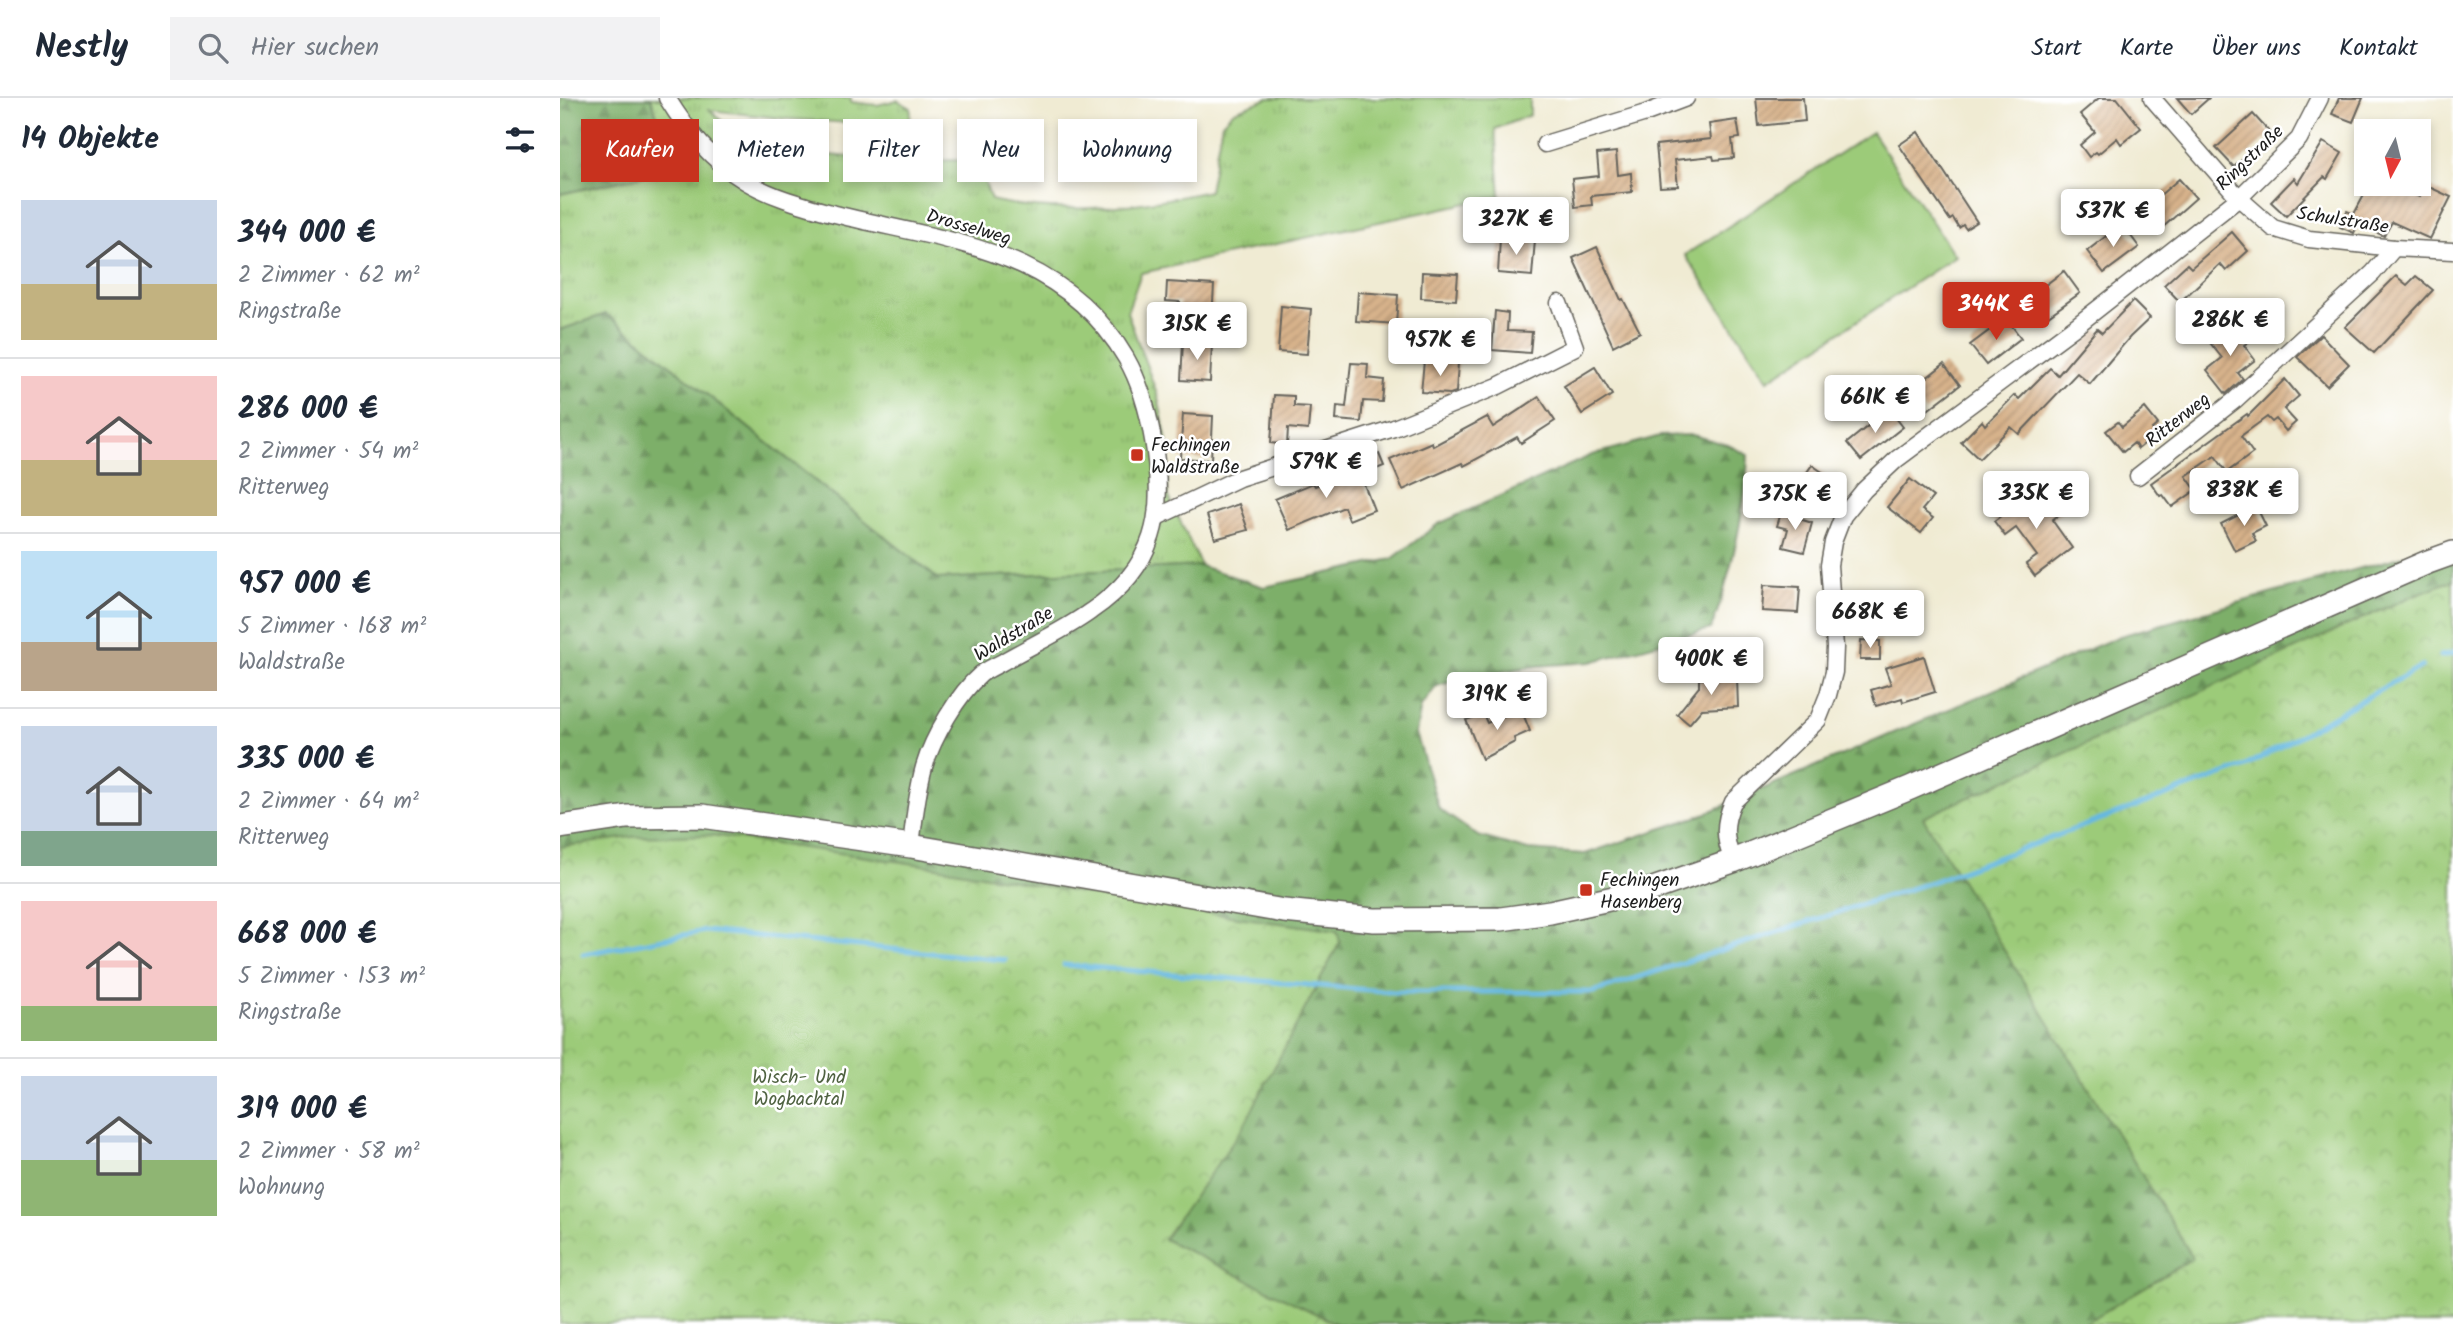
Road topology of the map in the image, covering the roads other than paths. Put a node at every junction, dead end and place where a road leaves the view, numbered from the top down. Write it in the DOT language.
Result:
graph roads {
  1 [pos="667,98"];
  2 [pos="1686,98"];
  3 [pos="2152,98"];
  4 [pos="2320,98"];
  5 [pos="1545,144"];
  6 [pos="2239,198"];
  7 [pos="2394,248"];
  8 [pos="2453,251"];
  9 [pos="1559,303"];
  10 [pos="2138,476"];
  11 [pos="1159,491"];
  12 [pos="1157,517"];
  13 [pos="2453,553"];
  14 [pos="560,827"];
  15 [pos="911,846"];
  16 [pos="1733,861"];
  1 -- 11 [label="street, Drosselweg"];
  2 -- 5 [label="street"];
  3 -- 6 [label="street, Schulstraße"];
  4 -- 6 [label="street, Ringstraße"];
  6 -- 7 [label="street, Schulstraße"];
  6 -- 16 [label="street, Ringstraße"];
  7 -- 8 [label="street, Schulstraße"];
  7 -- 10 [label="street, Ritterweg"];
  9 -- 12 [label="street"];
  11 -- 12 [label="street, Waldstraße"];
  12 -- 15 [label="street, Waldstraße"];
  13 -- 16 [label="main road"];
  14 -- 15 [label="main road"];
  15 -- 16 [label="main road"];
}
